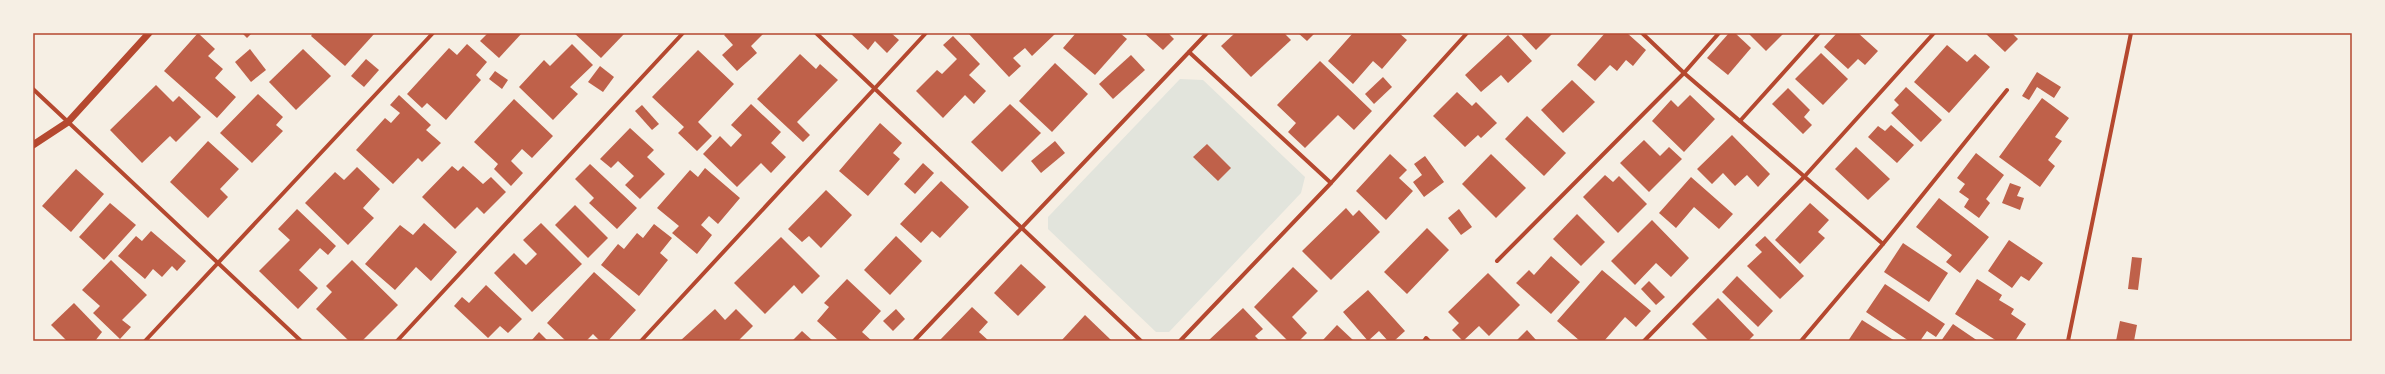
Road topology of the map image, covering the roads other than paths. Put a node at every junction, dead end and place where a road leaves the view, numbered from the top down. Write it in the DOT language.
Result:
graph roads {
  1 [pos="149,33"];
  2 [pos="433,33"];
  3 [pos="683,33"];
  4 [pos="816,33"];
  5 [pos="926,33"];
  6 [pos="1207,33"];
  7 [pos="1467,33"];
  8 [pos="1642,33"];
  9 [pos="1719,33"];
  10 [pos="1819,33"];
  11 [pos="1934,33"];
  12 [pos="2131,33"];
  13 [pos="1189,52"];
  14 [pos="1684,73"];
  15 [pos="33,89"];
  16 [pos="875,89"];
  17 [pos="2007,90"];
  18 [pos="1740,121"];
  19 [pos="68,122"];
  20 [pos="33,145"];
  21 [pos="1804,177"];
  22 [pos="1330,183"];
  23 [pos="1021,227"];
  24 [pos="1883,244"];
  25 [pos="1497,262"];
  26 [pos="218,263"];
  27 [pos="145,341"];
  28 [pos="301,341"];
  29 [pos="397,341"];
  30 [pos="641,341"];
  31 [pos="914,341"];
  32 [pos="1141,341"];
  33 [pos="1180,341"];
  34 [pos="1424,341"];
  35 [pos="1429,341"];
  36 [pos="1644,341"];
  37 [pos="1800,341"];
  38 [pos="2068,341"];
  1 -- 19 [label="street"];
  2 -- 26 [label="street"];
  3 -- 29 [label="street"];
  4 -- 16 [label="street"];
  5 -- 16 [label="street"];
  6 -- 13 [label="street"];
  7 -- 22 [label="street"];
  8 -- 14 [label="street"];
  9 -- 14 [label="street"];
  10 -- 18 [label="street"];
  11 -- 21 [label="street"];
  12 -- 38 [label="street"];
  13 -- 22 [label="street"];
  13 -- 23 [label="street"];
  14 -- 18 [label="street"];
  14 -- 25 [label="street"];
  15 -- 19 [label="street"];
  16 -- 23 [label="street"];
  16 -- 30 [label="street"];
  17 -- 24 [label="street"];
  18 -- 21 [label="street"];
  19 -- 20 [label="street"];
  19 -- 26 [label="street"];
  21 -- 24 [label="street"];
  21 -- 36 [label="street"];
  22 -- 33 [label="street"];
  23 -- 31 [label="street"];
  23 -- 32 [label="street"];
  24 -- 37 [label="street"];
  26 -- 27 [label="street"];
  26 -- 28 [label="street"];
  34 -- 35 [label="street"];
}
